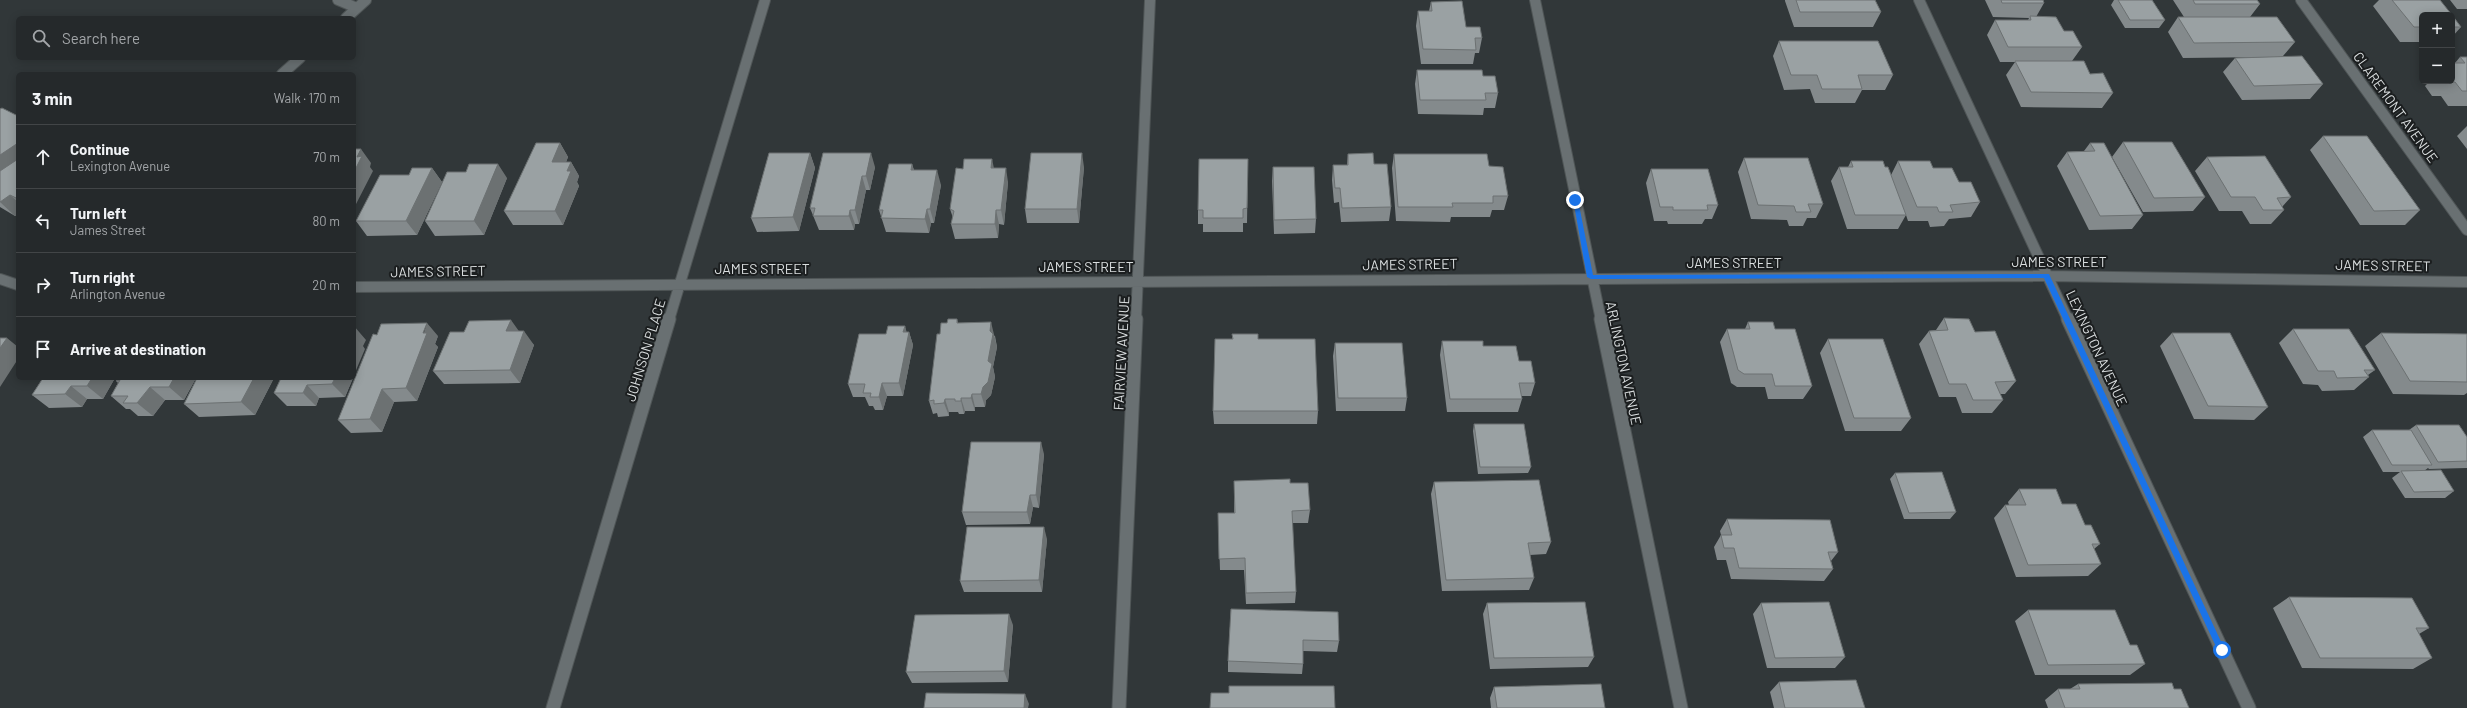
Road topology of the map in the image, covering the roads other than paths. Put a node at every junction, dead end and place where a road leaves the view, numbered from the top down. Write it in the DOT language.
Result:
graph roads {
  1 [pos="338,0"];
  2 [pos="366,0"];
  3 [pos="765,0"];
  4 [pos="1150,0"];
  5 [pos="1535,0"];
  6 [pos="1919,0"];
  7 [pos="2301,0"];
  8 [pos="357,8"];
  9 [pos="348,16"];
  10 [pos="298,60"];
  11 [pos="284,72"];
  12 [pos="2467,230"];
  13 [pos="2046,276"];
  14 [pos="1591,277"];
  15 [pos="0,279"];
  16 [pos="1139,281"];
  17 [pos="2467,282"];
  18 [pos="681,283"];
  19 [pos="16,284"];
  20 [pos="356,287"];
  21 [pos="553,708"];
  22 [pos="1119,708"];
  23 [pos="1682,708"];
  24 [pos="2249,708"];
  1 -- 8 [label="street"];
  2 -- 8 [label="street"];
  3 -- 18 [label="street, JOHNSON PLACE"];
  4 -- 16 [label="street, FAIRVIEW AVENUE"];
  5 -- 14 [label="street, ARLINGTON AVENUE"];
  6 -- 13 [label="street, LEXINGTON AVENUE"];
  7 -- 12 [label="street, CLAREMONT AVENUE"];
  8 -- 9 [label="street"];
  10 -- 11 [label="street"];
  13 -- 14 [label="street, JAMES STREET"];
  13 -- 17 [label="street, JAMES STREET"];
  13 -- 24 [label="street, LEXINGTON AVENUE"];
  14 -- 16 [label="street, JAMES STREET"];
  14 -- 23 [label="street, ARLINGTON AVENUE"];
  15 -- 19 [label="street"];
  16 -- 18 [label="street, JAMES STREET"];
  16 -- 22 [label="street, FAIRVIEW AVENUE"];
  18 -- 20 [label="street, JAMES STREET"];
  18 -- 21 [label="street, JOHNSON PLACE"];
}
